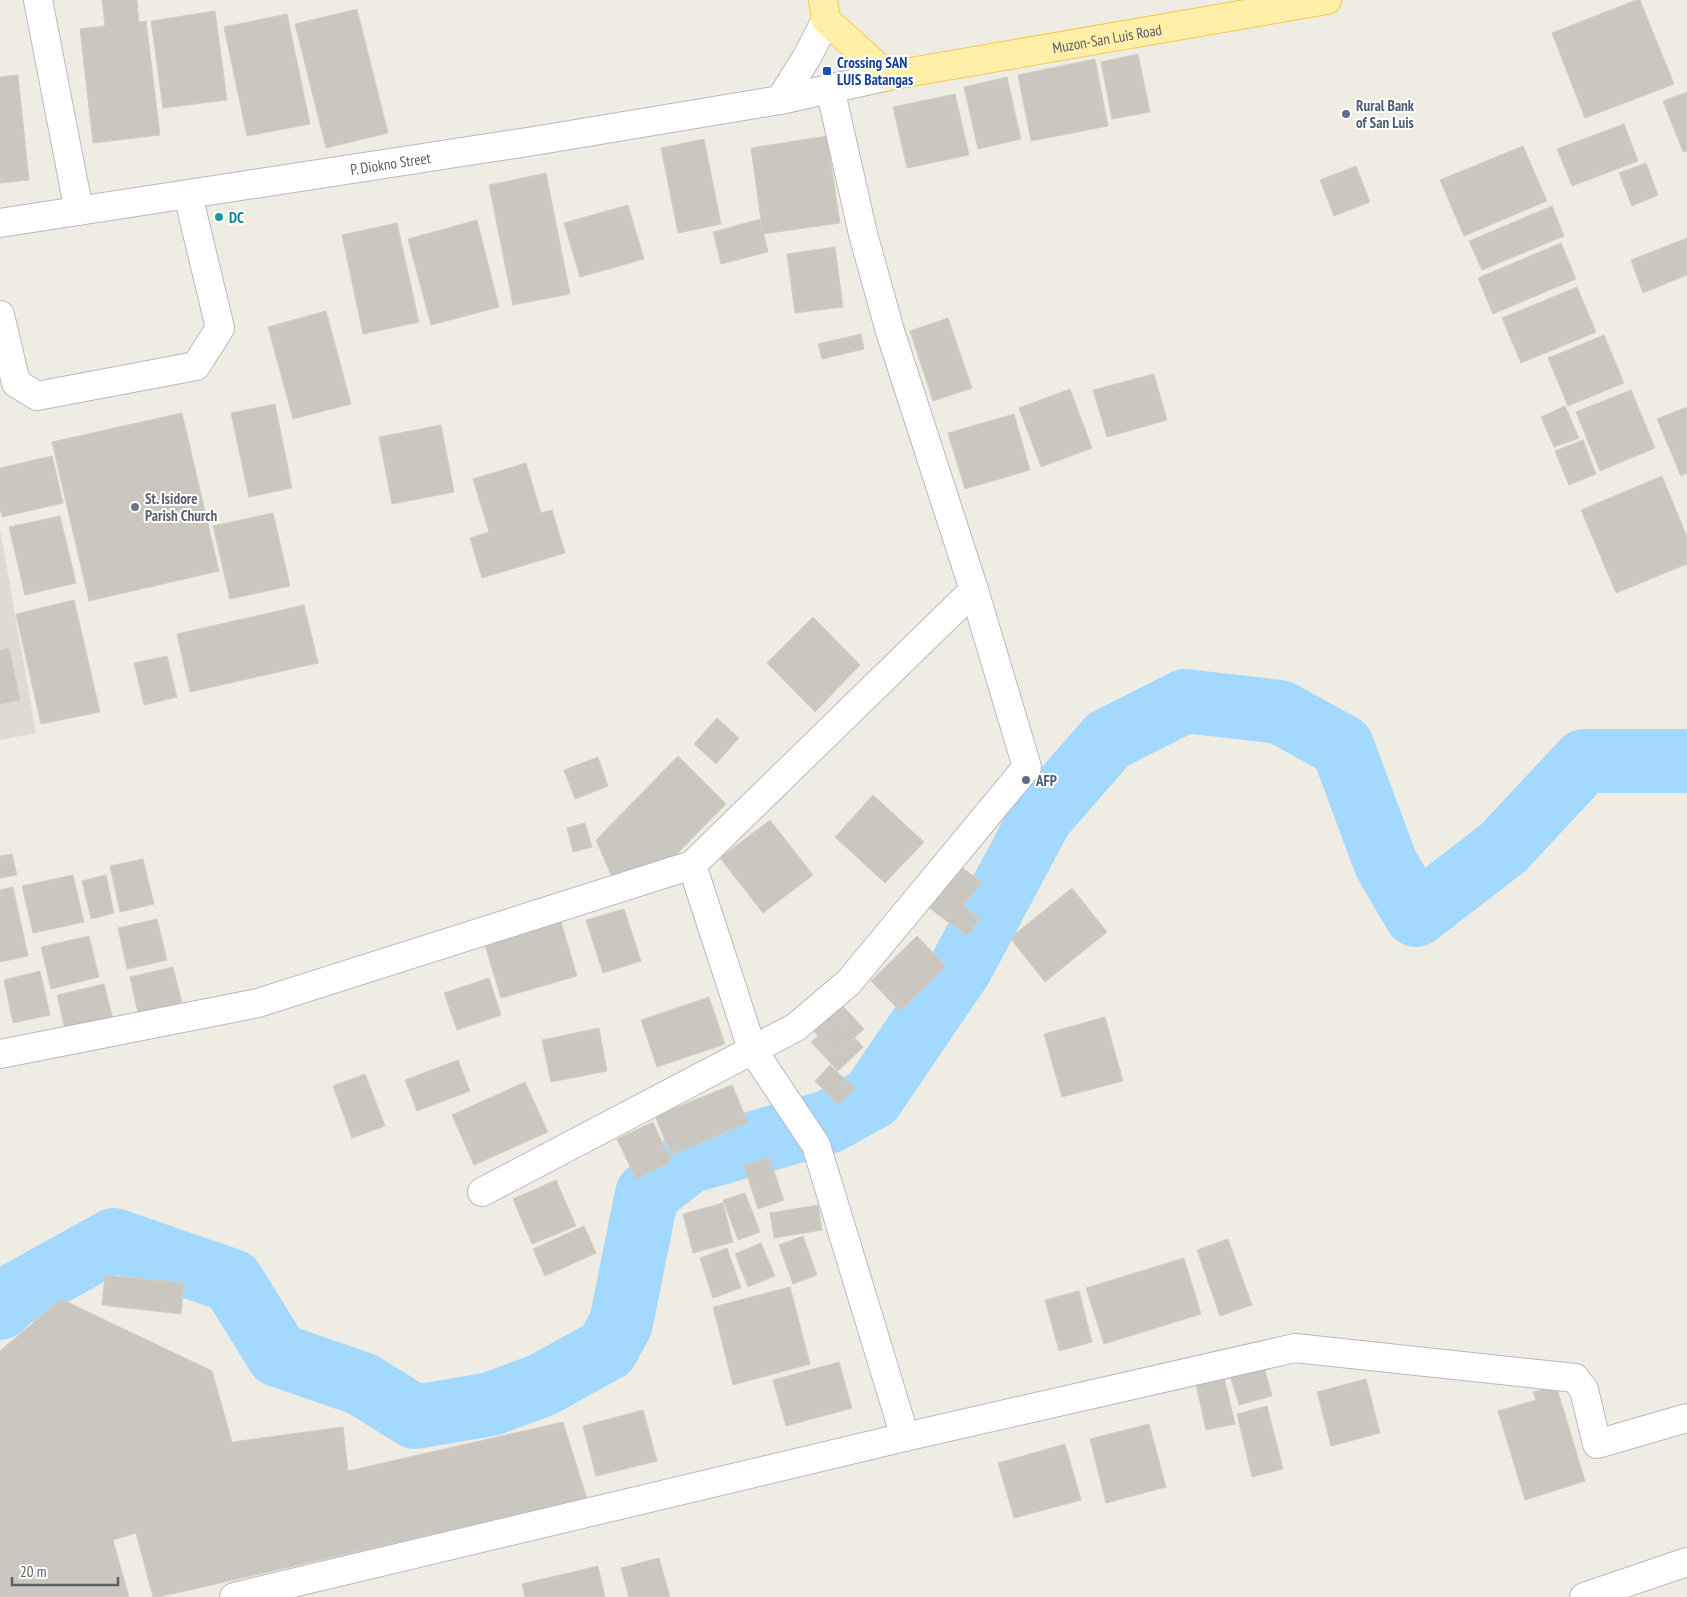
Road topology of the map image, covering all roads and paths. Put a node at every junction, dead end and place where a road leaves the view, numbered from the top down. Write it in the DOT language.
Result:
graph roads {
  1 [pos="38,0"];
  2 [pos="1327,0"];
  3 [pos="824,10"];
  4 [pos="888,76"];
  5 [pos="830,88"];
  6 [pos="780,100"];
  7 [pos="188,195"];
  8 [pos="79,211"];
  9 [pos="0,223"];
  10 [pos="0,315"];
  11 [pos="974,590"];
  12 [pos="692,865"];
  13 [pos="752,1049"];
  14 [pos="0,1054"];
  15 [pos="482,1192"];
  16 [pos="1687,1418"];
  17 [pos="905,1437"];
  18 [pos="1687,1562"];
  19 [pos="234,1597"];
  20 [pos="1584,1597"];
  1 -- 8 [label="street"];
  2 -- 4 [label="main road, Muzon-San Luis Road"];
  3 -- 4 [label="main road"];
  3 -- 6 [label="street"];
  4 -- 5 [label="street, P. Diokno Street"];
  5 -- 6 [label="street, P. Diokno Street"];
  5 -- 11 [label="street"];
  6 -- 7 [label="street, P. Diokno Street"];
  7 -- 8 [label="street, P. Diokno Street"];
  7 -- 10 [label="street"];
  8 -- 9 [label="street, P. Diokno Street"];
  11 -- 12 [label="street"];
  11 -- 13 [label="street"];
  12 -- 13 [label="street"];
  12 -- 14 [label="street"];
  13 -- 15 [label="street"];
  13 -- 17 [label="street"];
  16 -- 17 [label="street"];
  17 -- 19 [label="street"];
  18 -- 20 [label="street"];
}
